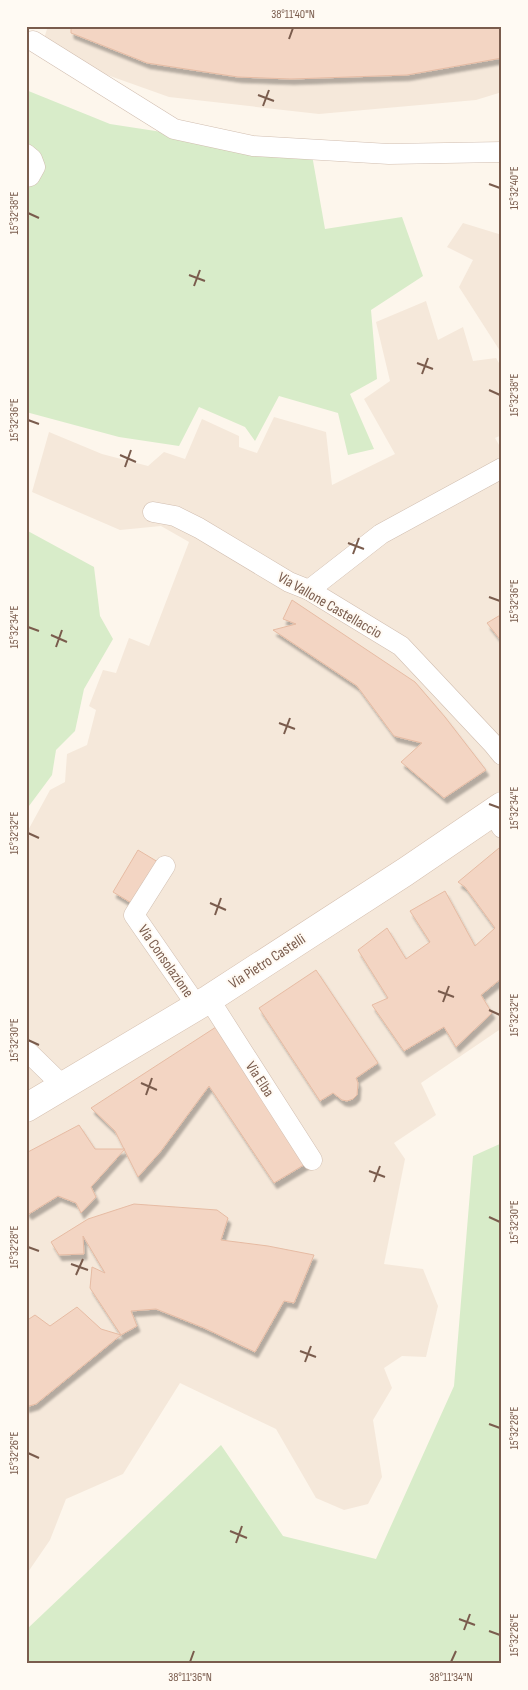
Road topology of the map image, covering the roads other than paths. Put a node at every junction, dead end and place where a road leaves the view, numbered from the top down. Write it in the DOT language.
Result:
graph roads {
  1 [pos="34,39"];
  2 [pos="502,152"];
  3 [pos="26,154"];
  4 [pos="26,177"];
  5 [pos="502,468"];
  6 [pos="153,512"];
  7 [pos="309,590"];
  8 [pos="502,755"];
  9 [pos="499,815"];
  10 [pos="165,866"];
  11 [pos="203,1002"];
  12 [pos="26,1050"];
  13 [pos="63,1086"];
  14 [pos="26,1108"];
  15 [pos="312,1160"];
  1 -- 2 [label="street"];
  3 -- 4 [label="street"];
  5 -- 7 [label="street"];
  6 -- 7 [label="street, Via Vallone Castellaccio"];
  7 -- 8 [label="street, Via Vallone Castellaccio"];
  9 -- 11 [label="street, Via Pietro Castelli"];
  10 -- 11 [label="street, Via Consolazione"];
  11 -- 13 [label="street, Via Pietro Castelli"];
  11 -- 15 [label="street, Via Elba"];
  12 -- 13 [label="street"];
  13 -- 14 [label="street, Via Pietro Castelli"];
}
